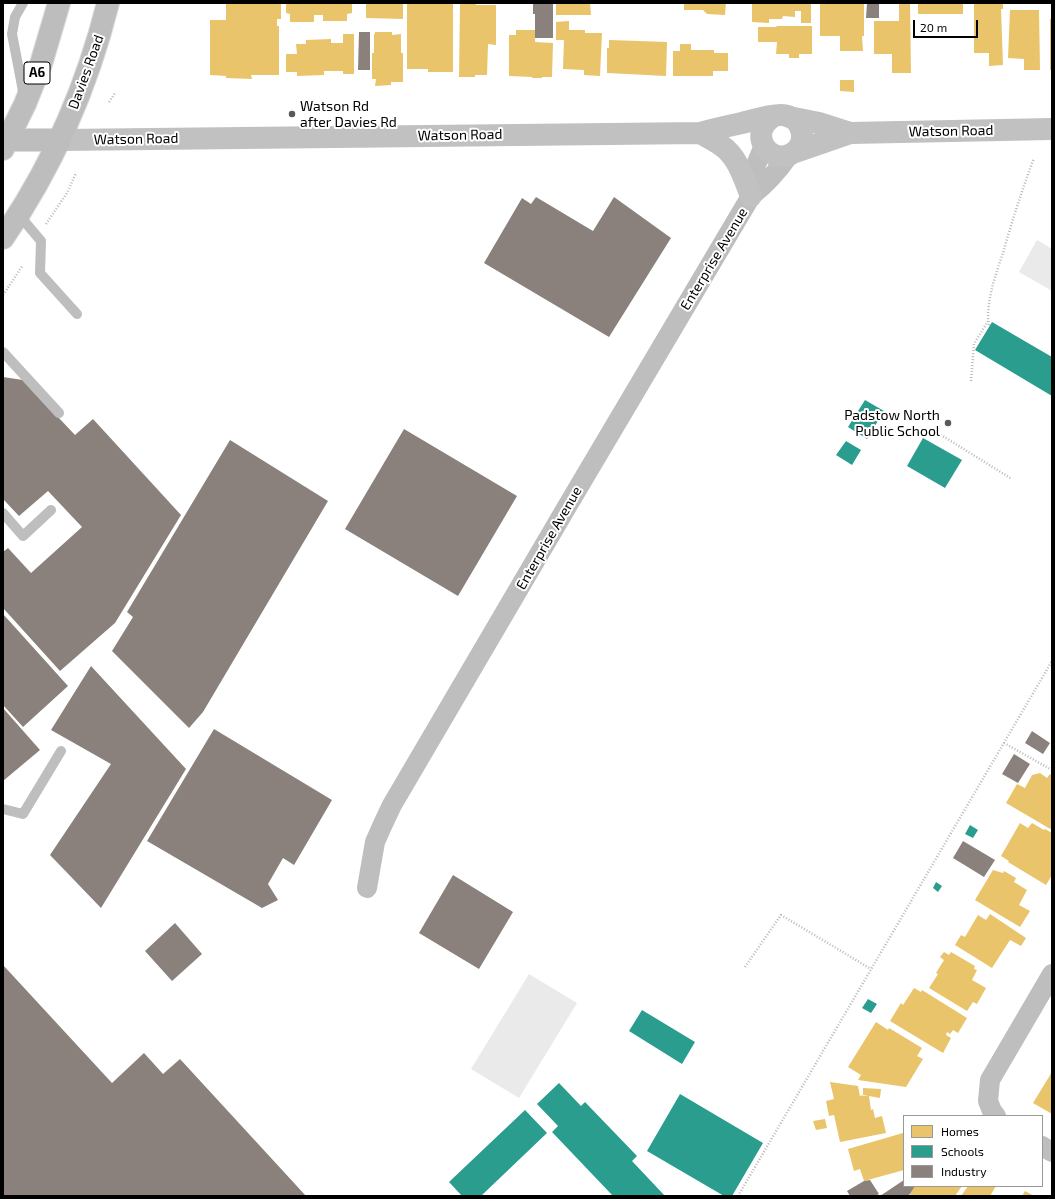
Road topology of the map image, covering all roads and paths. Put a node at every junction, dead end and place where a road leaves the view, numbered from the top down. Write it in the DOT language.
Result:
graph roads {
  1 [pos="23,3"];
  2 [pos="59,3"];
  3 [pos="108,3"];
  4 [pos="115,93"];
  5 [pos="109,102"];
  6 [pos="25,104"];
  7 [pos="782,116"];
  8 [pos="1052,129"];
  9 [pos="700,133"];
  10 [pos="850,133"];
  11 [pos="60,140"];
  12 [pos="5,143"];
  13 [pos="763,145"];
  14 [pos="792,153"];
  15 [pos="1034,158"];
  16 [pos="752,196"];
  17 [pos="19,215"];
  18 [pos="3,238"];
  19 [pos="77,314"];
  20 [pos="988,321"];
  21 [pos="989,325"];
  22 [pos="3,352"];
  23 [pos="971,380"];
  24 [pos="59,413"];
  25 [pos="933,430"];
  26 [pos="1012,479"];
  27 [pos="51,510"];
  28 [pos="3,513"];
  29 [pos="1052,661"];
  30 [pos="1004,743"];
  31 [pos="61,751"];
  32 [pos="1052,770"];
  33 [pos="3,809"];
  34 [pos="367,888"];
  35 [pos="745,967"];
  36 [pos="871,969"];
  37 [pos="1052,974"];
  38 [pos="995,1115"];
  39 [pos="1043,1147"];
  40 [pos="1052,1152"];
  41 [pos="738,1196"];
  1 -- 6 [label="lane"];
  2 -- 6 [label="highway, A6"];
  3 -- 11 [label="highway, Davies Road"];
  4 -- 5 [label="path"];
  6 -- 12 [label="highway, A6"];
  7 -- 9 [label="main road, Watson Road"];
  7 -- 10 [label="main road, Watson Road"];
  7 -- 13 [label="main road"];
  7 -- 14 [label="main road"];
  8 -- 10 [label="main road, Watson Road"];
  9 -- 11 [label="main road, Watson Road"];
  9 -- 13 [label="main road, Watson Road"];
  9 -- 16 [label="main road"];
  10 -- 14 [label="main road, Watson Road"];
  11 -- 12 [label="highway, Watson Road"];
  11 -- 17 [label="highway, Davies Road"];
  13 -- 14 [label="main road"];
  13 -- 16 [label="street, Enterprise Avenue"];
  14 -- 16 [label="street, Enterprise Avenue"];
  15 -- 20 [label="path"];
  16 -- 34 [label="street, Enterprise Avenue"];
  17 -- 18 [label="highway, Davies Road"];
  17 -- 19 [label="lane"];
  20 -- 21 [label="path"];
  20 -- 23 [label="path"];
  22 -- 24 [label="lane"];
  25 -- 26 [label="path"];
  27 -- 28 [label="lane"];
  29 -- 30 [label="path"];
  30 -- 32 [label="path"];
  30 -- 36 [label="path"];
  31 -- 33 [label="lane"];
  35 -- 36 [label="path"];
  36 -- 41 [label="path"];
  37 -- 38 [label="street"];
  39 -- 40 [label="street"];
}
